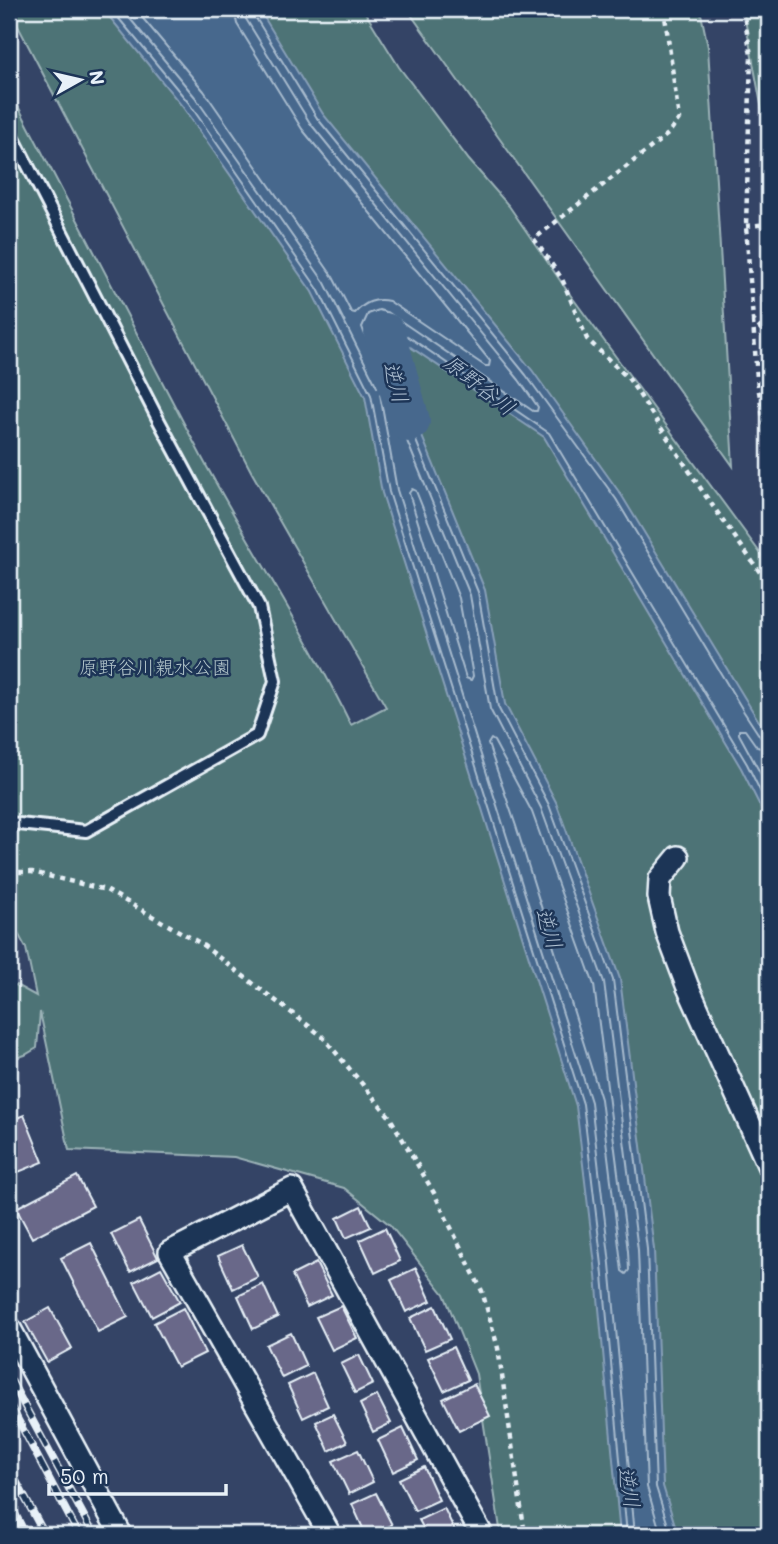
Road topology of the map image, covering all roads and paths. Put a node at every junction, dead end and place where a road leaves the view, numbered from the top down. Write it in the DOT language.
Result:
graph roads {
  1 [pos="664,9"];
  2 [pos="743,9"];
  3 [pos="9,129"];
  4 [pos="769,224"];
  5 [pos="746,226"];
  6 [pos="753,320"];
  7 [pos="769,338"];
  8 [pos="769,500"];
  9 [pos="769,585"];
  10 [pos="9,823"];
  11 [pos="678,857"];
  12 [pos="9,872"];
  13 [pos="769,1167"];
  14 [pos="9,1327"];
  15 [pos="121,1535"];
  16 [pos="330,1535"];
  17 [pos="482,1535"];
  18 [pos="525,1535"];
  1 -- 9 [label="path"];
  2 -- 5 [label="path"];
  3 -- 10 [label="lane"];
  4 -- 5 [label="path"];
  5 -- 6 [label="path"];
  6 -- 7 [label="path"];
  6 -- 8 [label="path"];
  11 -- 13 [label="street"];
  12 -- 18 [label="path"];
  14 -- 15 [label="street"];
  16 -- 17 [label="street"];
}
